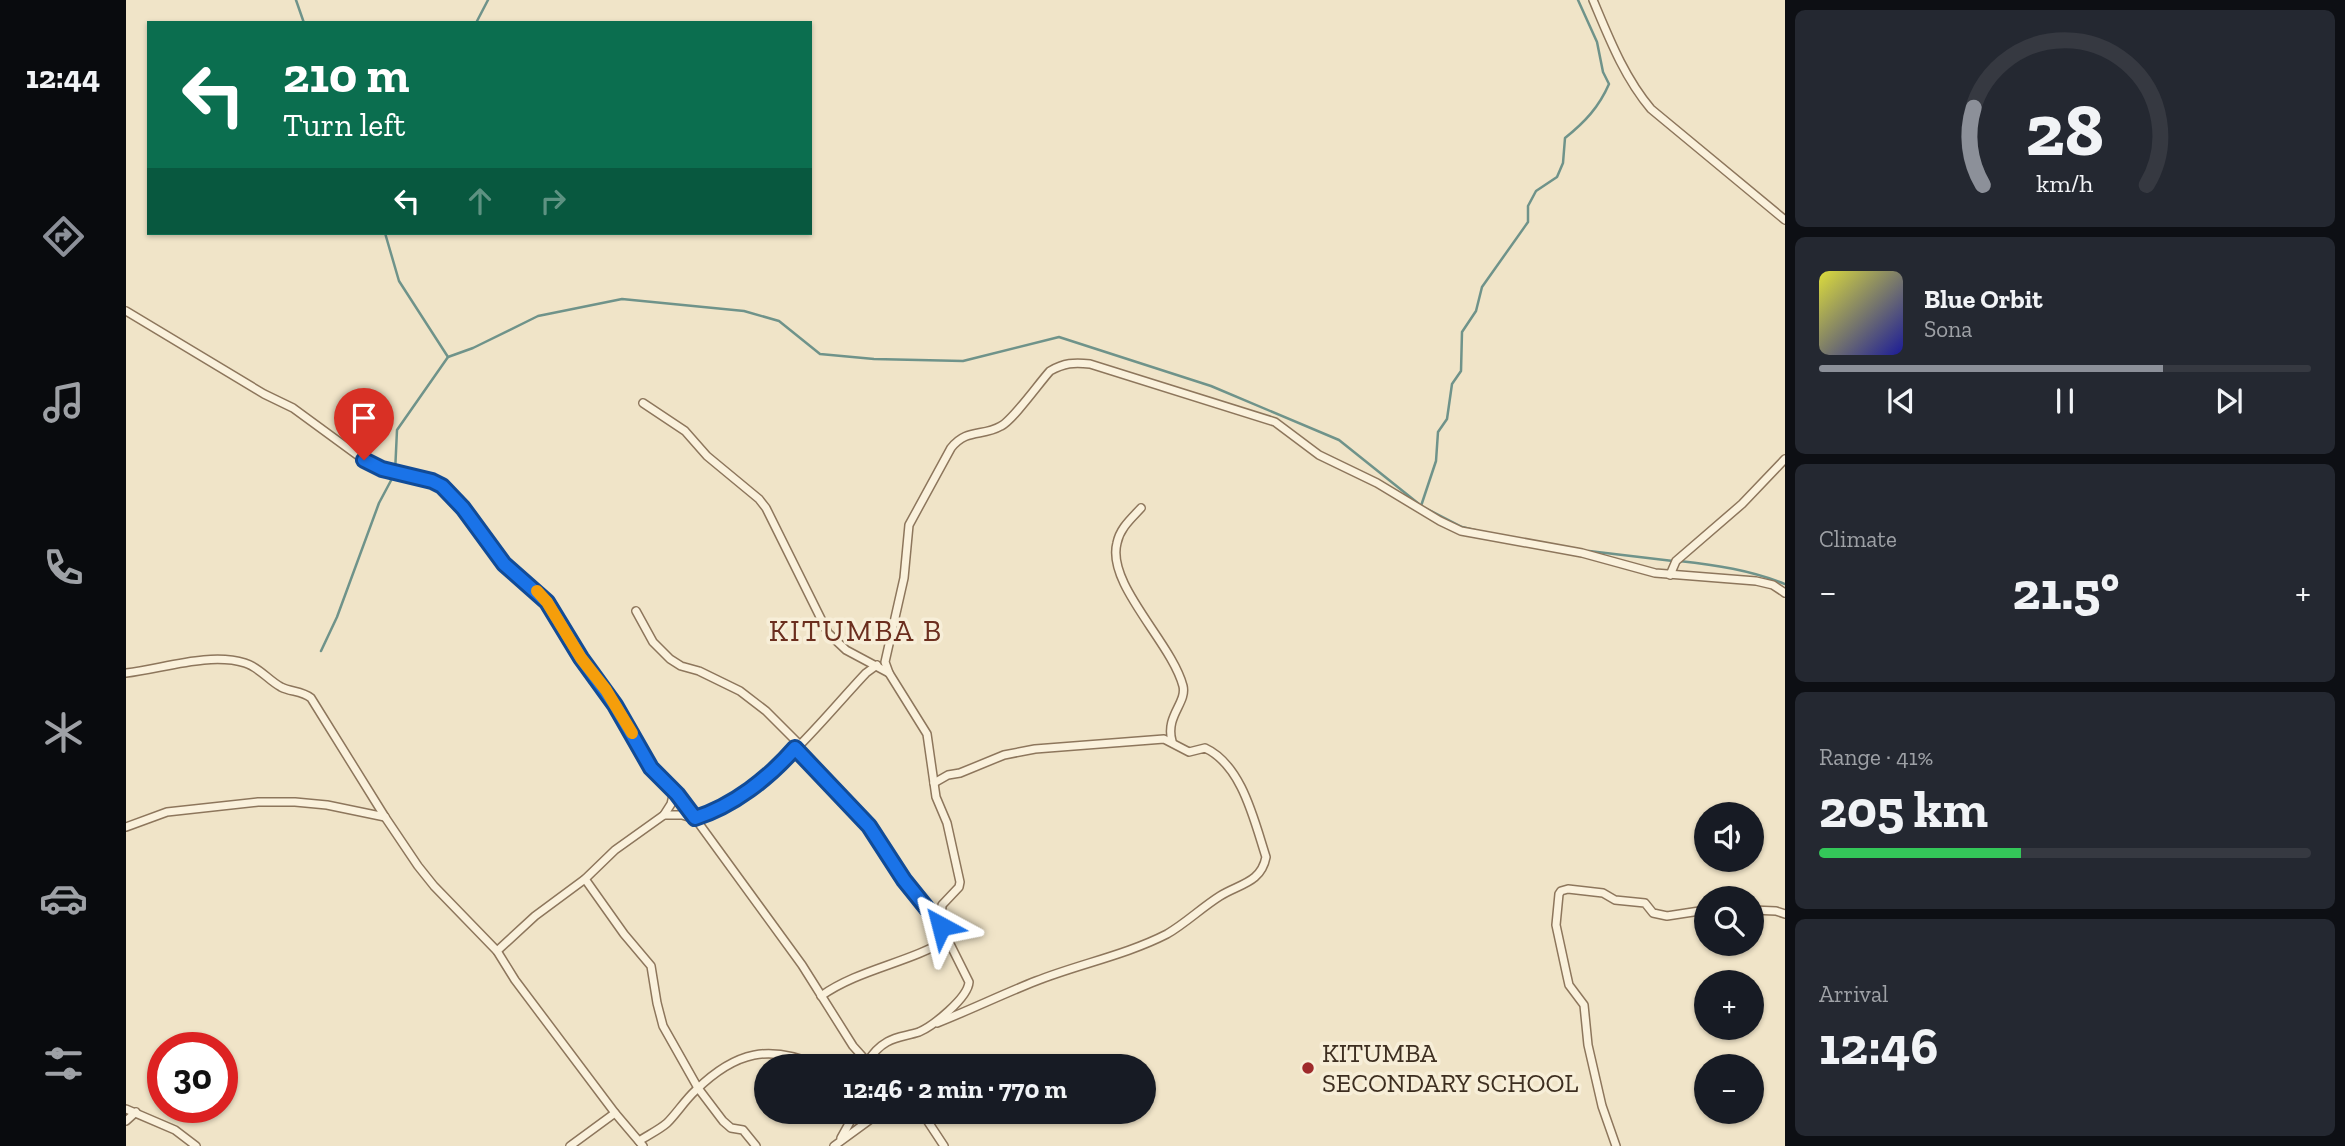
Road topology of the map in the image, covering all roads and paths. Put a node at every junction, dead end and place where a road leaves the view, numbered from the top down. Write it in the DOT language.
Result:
graph roads {
  1 [pos="1593,0"];
  2 [pos="1785,220"];
  3 [pos="126,310"];
  4 [pos="643,402"];
  5 [pos="1785,459"];
  6 [pos="1141,508"];
  7 [pos="1670,575"];
  8 [pos="1785,593"];
  9 [pos="636,611"];
  10 [pos="885,656"];
  11 [pos="877,665"];
  12 [pos="126,673"];
  13 [pos="889,673"];
  14 [pos="1172,741"];
  15 [pos="797,746"];
  16 [pos="934,783"];
  17 [pos="674,792"];
  18 [pos="664,815"];
  19 [pos="385,817"];
  20 [pos="695,818"];
  21 [pos="126,827"];
  22 [pos="585,879"];
  23 [pos="1764,910"];
  24 [pos="1694,912"];
  25 [pos="1785,914"];
  26 [pos="941,926"];
  27 [pos="948,939"];
  28 [pos="497,951"];
  29 [pos="821,996"];
  30 [pos="930,1026"];
  31 [pos="784,1054"];
  32 [pos="860,1054"];
  33 [pos="877,1054"];
  34 [pos="698,1088"];
  35 [pos="126,1109"];
  36 [pos="136,1112"];
  37 [pos="615,1113"];
  38 [pos="126,1121"];
  39 [pos="848,1124"];
  40 [pos="864,1124"];
  41 [pos="930,1124"];
  42 [pos="641,1144"];
  43 [pos="836,1144"];
  44 [pos="196,1146"];
  45 [pos="569,1146"];
  46 [pos="756,1146"];
  47 [pos="944,1146"];
  48 [pos="1616,1146"];
  1 -- 2 [label="street"];
  3 -- 17 [label="street"];
  4 -- 11 [label="street"];
  5 -- 7 [label="street"];
  6 -- 14 [label="street"];
  7 -- 8 [label="street"];
  7 -- 10 [label="street"];
  9 -- 15 [label="street"];
  10 -- 11 [label="street"];
  10 -- 13 [label="street"];
  11 -- 13 [label="street"];
  11 -- 15 [label="street"];
  12 -- 19 [label="street"];
  13 -- 16 [label="street"];
  14 -- 16 [label="street"];
  14 -- 30 [label="street"];
  15 -- 20 [label="street"];
  15 -- 26 [label="street"];
  16 -- 26 [label="street"];
  17 -- 18 [label="street"];
  17 -- 20 [label="street"];
  18 -- 20 [label="street"];
  18 -- 22 [label="street"];
  19 -- 21 [label="street"];
  19 -- 28 [label="street"];
  20 -- 29 [label="street"];
  22 -- 28 [label="street"];
  22 -- 34 [label="street"];
  23 -- 25 [label="street"];
  24 -- 48 [label="street"];
  26 -- 27 [label="street"];
  27 -- 29 [label="street"];
  27 -- 30 [label="street"];
  28 -- 37 [label="street"];
  29 -- 32 [label="street"];
  30 -- 33 [label="street"];
  31 -- 34 [label="street"];
  34 -- 42 [label="street"];
  34 -- 46 [label="street"];
  35 -- 36 [label="street"];
  36 -- 38 [label="street"];
  36 -- 44 [label="street"];
  37 -- 42 [label="street"];
  37 -- 45 [label="street"];
  39 -- 43 [label="street"];
  40 -- 43 [label="street"];
  41 -- 47 [label="street"];
}
